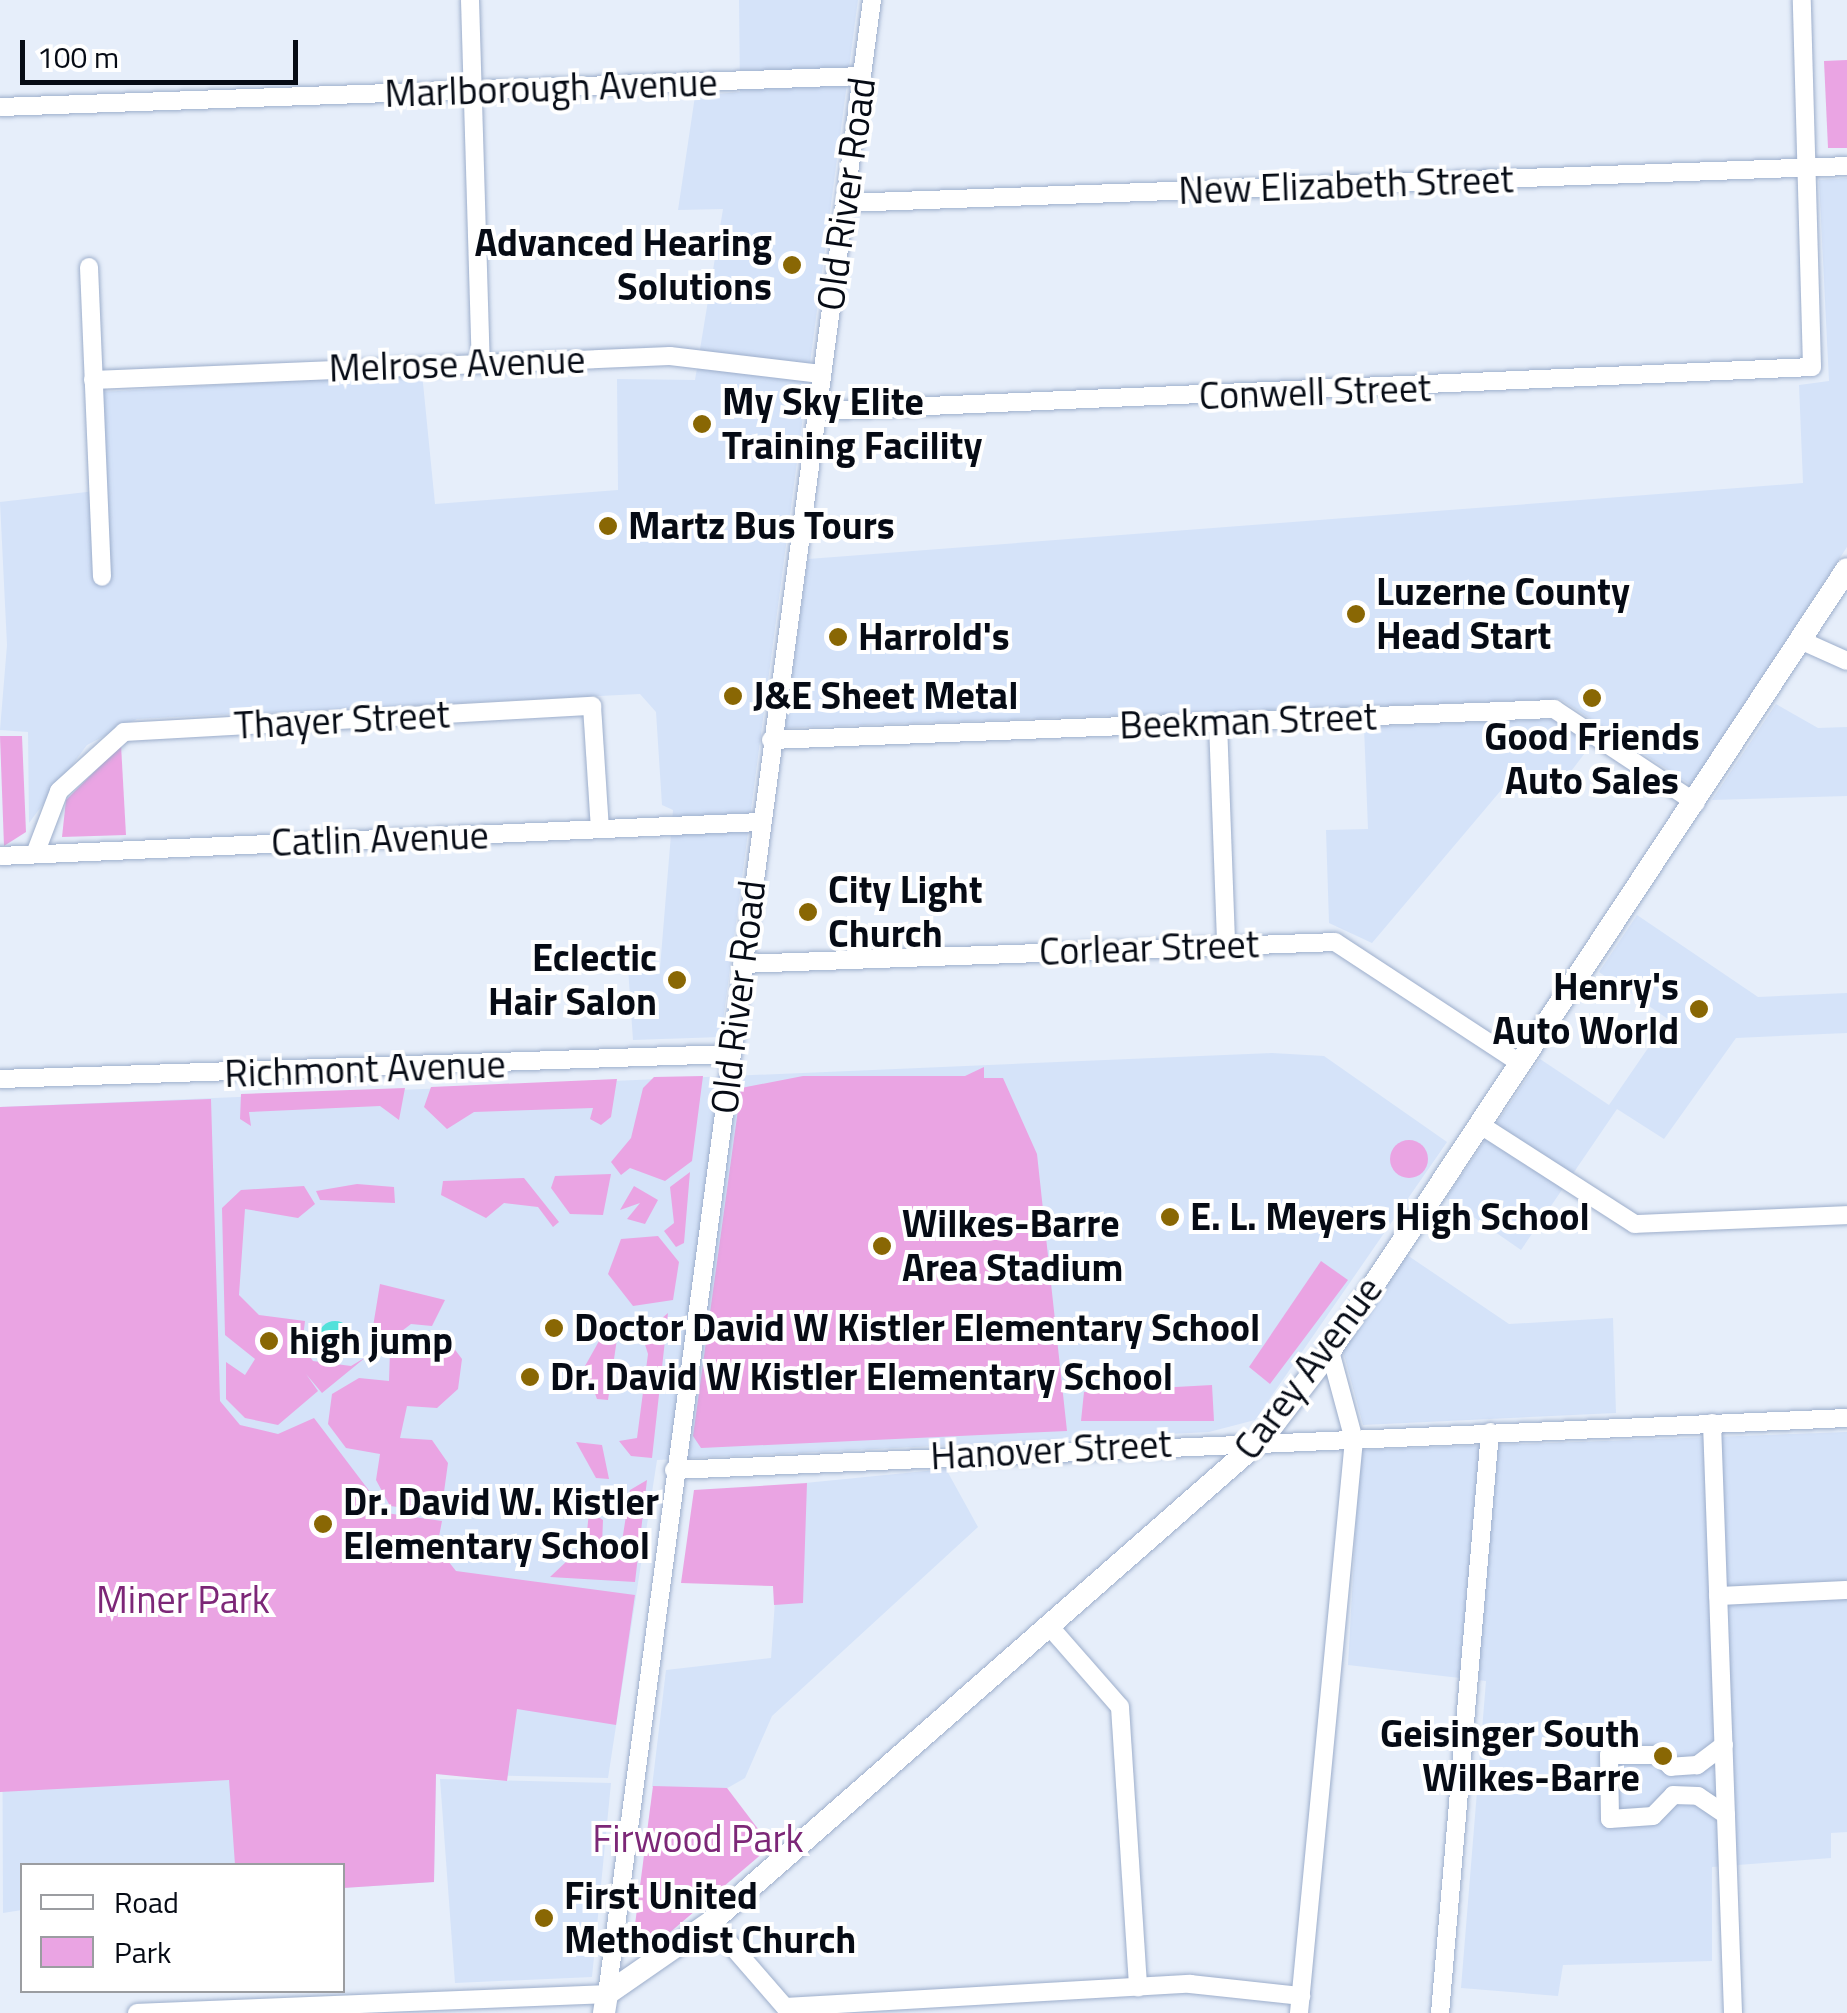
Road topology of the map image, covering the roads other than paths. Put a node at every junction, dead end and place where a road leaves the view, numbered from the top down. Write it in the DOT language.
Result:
graph roads {
  1 [pos="470,0"];
  2 [pos="872,0"];
  3 [pos="1802,0"];
  4 [pos="862,76"];
  5 [pos="474,91"];
  6 [pos="0,107"];
  7 [pos="1847,166"];
  8 [pos="1810,167"];
  9 [pos="846,203"];
  10 [pos="89,267"];
  11 [pos="482,363"];
  12 [pos="821,374"];
  13 [pos="93,380"];
  14 [pos="816,411"];
  15 [pos="1847,570"];
  16 [pos="102,578"];
  17 [pos="1800,640"];
  18 [pos="1847,661"];
  19 [pos="1218,723"];
  20 [pos="771,740"];
  21 [pos="1696,803"];
  22 [pos="759,822"];
  23 [pos="600,829"];
  24 [pos="34,854"];
  25 [pos="0,856"];
  26 [pos="1226,944"];
  27 [pos="742,964"];
  28 [pos="730,1054"];
  29 [pos="1520,1063"];
  30 [pos="0,1079"];
  31 [pos="1479,1124"];
  32 [pos="1847,1214"];
  33 [pos="1330,1351"];
  34 [pos="1847,1418"];
  35 [pos="1712,1423"];
  36 [pos="1490,1432"];
  37 [pos="1262,1439"];
  38 [pos="1354,1440"];
  39 [pos="674,1470"];
  40 [pos="1847,1590"];
  41 [pos="1718,1596"];
  42 [pos="1050,1627"];
  43 [pos="1724,1746"];
  44 [pos="1726,1815"];
  45 [pos="712,1922"];
  46 [pos="1138,1988"];
  47 [pos="605,2004"];
  48 [pos="1300,2004"];
  49 [pos="136,2013"];
  50 [pos="1440,2013"];
  51 [pos="1734,2013"];
  1 -- 5 [label="street"];
  2 -- 4 [label="street, Old River Road"];
  3 -- 8 [label="street"];
  4 -- 5 [label="street, Marlborough Avenue"];
  4 -- 9 [label="street, Old River Road"];
  5 -- 6 [label="street, Marlborough Avenue"];
  5 -- 11 [label="street"];
  7 -- 8 [label="street, New Elizabeth Street"];
  8 -- 9 [label="street, New Elizabeth Street"];
  8 -- 14 [label="street, Conwell Street"];
  9 -- 12 [label="street, Old River Road"];
  10 -- 13 [label="street"];
  11 -- 12 [label="street, Melrose Avenue"];
  11 -- 13 [label="street, Melrose Avenue"];
  12 -- 14 [label="street, Old River Road"];
  13 -- 16 [label="street"];
  14 -- 20 [label="street, Old River Road"];
  15 -- 17 [label="main road, Carey Avenue"];
  17 -- 18 [label="street"];
  17 -- 21 [label="main road, Carey Avenue"];
  19 -- 20 [label="street, Beekman Street"];
  19 -- 21 [label="street, Beekman Street"];
  19 -- 26 [label="street"];
  20 -- 22 [label="street, Old River Road"];
  21 -- 29 [label="main road, Carey Avenue"];
  22 -- 23 [label="street, Catlin Avenue"];
  22 -- 27 [label="street, Old River Road"];
  23 -- 24 [label="street, Catlin Avenue"];
  23 -- 24 [label="street, Thayer Street"];
  24 -- 25 [label="street, Catlin Avenue"];
  26 -- 27 [label="street, Corlear Street"];
  26 -- 29 [label="street, Corlear Street"];
  27 -- 28 [label="street, Old River Road"];
  28 -- 30 [label="street, Richmont Avenue"];
  28 -- 39 [label="street, Old River Road"];
  29 -- 31 [label="main road, Carey Avenue"];
  31 -- 32 [label="street"];
  31 -- 33 [label="main road, Carey Avenue"];
  33 -- 37 [label="main road, Carey Avenue"];
  33 -- 38 [label="street"];
  34 -- 35 [label="street, Hanover Street"];
  35 -- 36 [label="street, Hanover Street"];
  35 -- 41 [label="street"];
  36 -- 38 [label="street, Hanover Street"];
  36 -- 50 [label="street"];
  37 -- 38 [label="street, Hanover Street"];
  37 -- 39 [label="street, Hanover Street"];
  37 -- 42 [label="main road, Carey Avenue"];
  38 -- 48 [label="street"];
  39 -- 47 [label="street, Old River Road"];
  40 -- 41 [label="street"];
  41 -- 43 [label="street"];
  42 -- 45 [label="main road, Carey Avenue"];
  42 -- 46 [label="street"];
  43 -- 44 [label="street"];
  43 -- 44 [label="street"];
  44 -- 51 [label="street"];
  45 -- 46 [label="street"];
  45 -- 47 [label="main road, Carey Avenue"];
  46 -- 48 [label="street"];
  47 -- 49 [label="street"];
}
